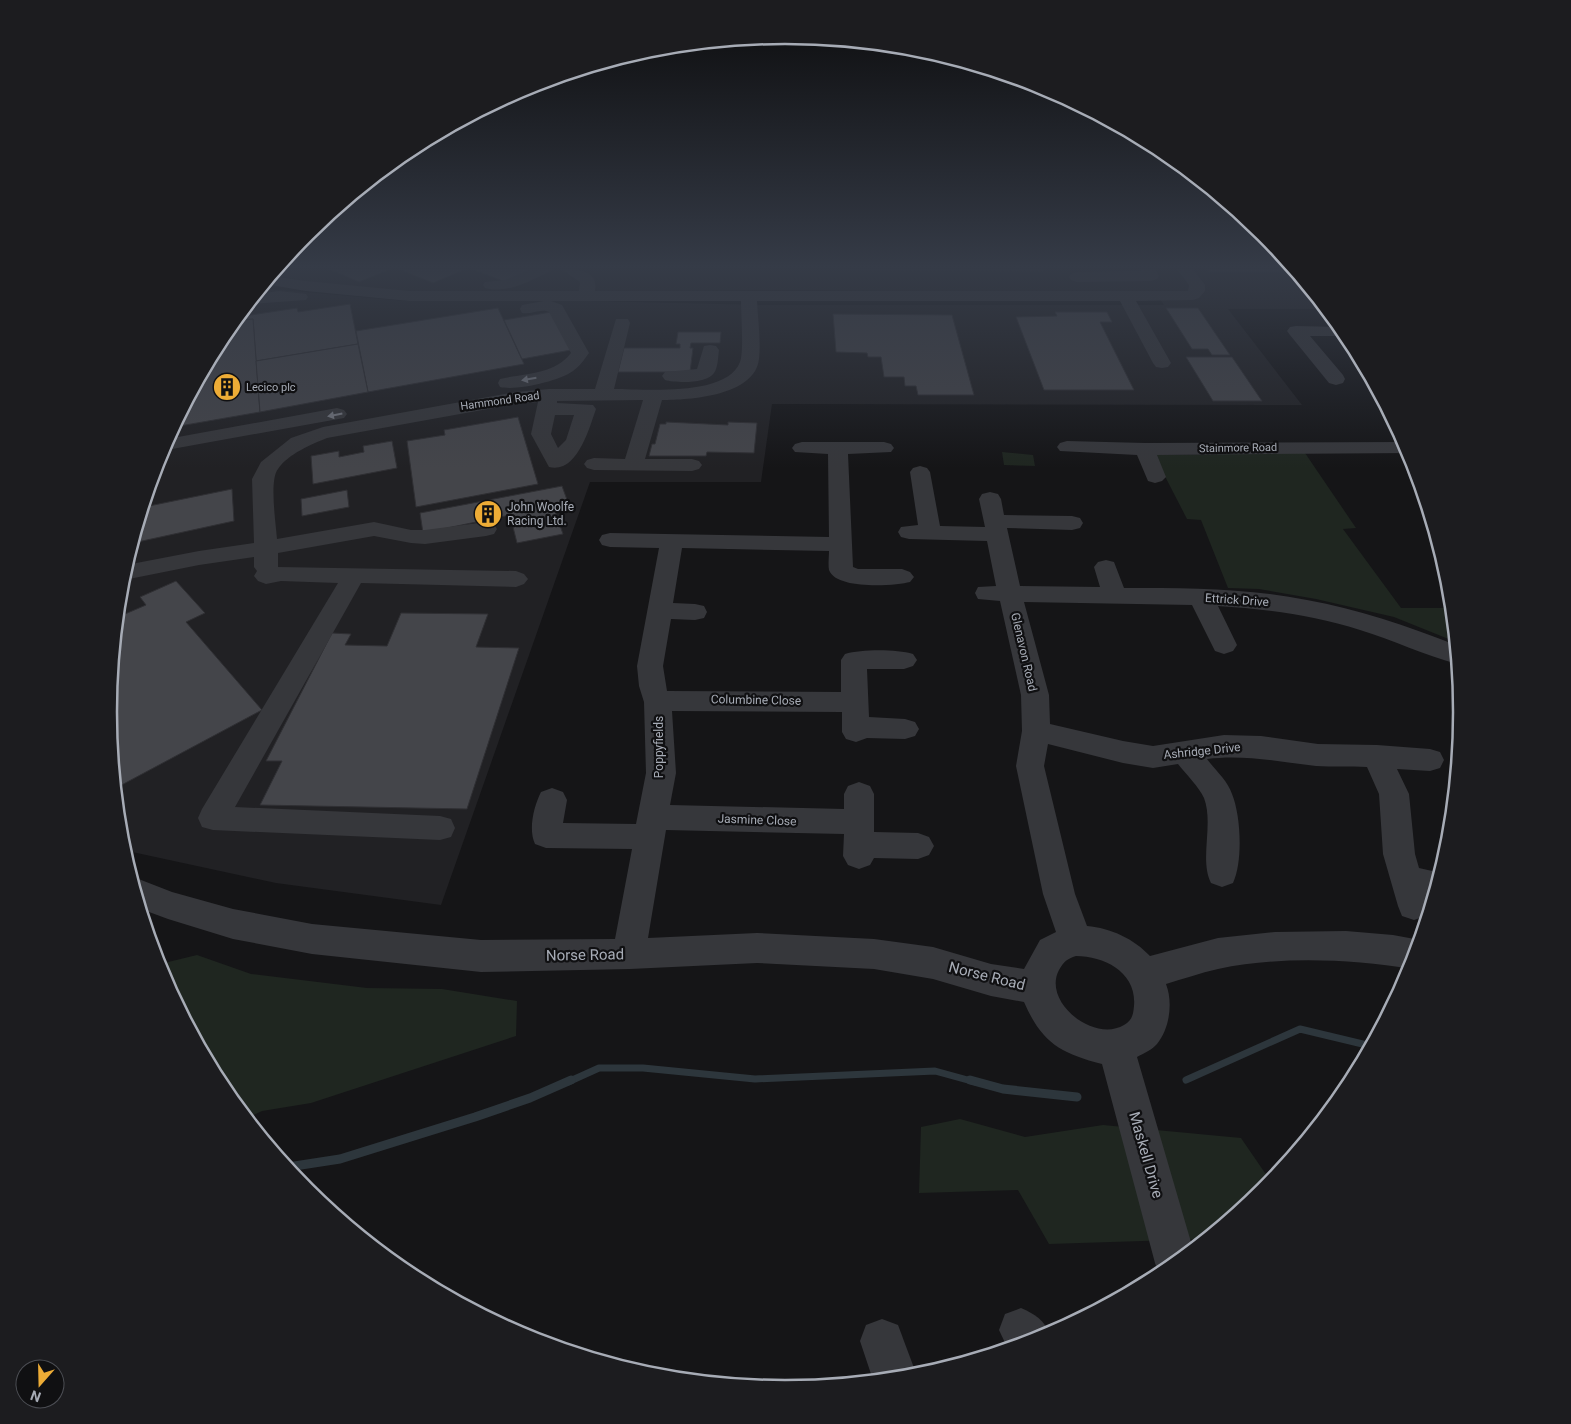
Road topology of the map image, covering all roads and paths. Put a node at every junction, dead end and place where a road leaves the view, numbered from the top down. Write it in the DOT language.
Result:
graph roads {
  1 [pos="570,335"];
  2 [pos="620,335"];
  3 [pos="750,335"];
  4 [pos="1147,335"];
  5 [pos="1293,335"];
  6 [pos="710,350"];
  7 [pos="1162,363"];
  8 [pos="1336,379"];
  9 [pos="613,382"];
  10 [pos="654,385"];
  11 [pos="173,444"];
  12 [pos="1067,447"];
  13 [pos="802,448"];
  14 [pos="838,448"];
  15 [pos="884,448"];
  16 [pos="1399,448"];
  17 [pos="1144,449"];
  18 [pos="285,451"];
  19 [pos="166,461"];
  20 [pos="594,464"];
  21 [pos="633,465"];
  22 [pos="692,465"];
  23 [pos="920,472"];
  24 [pos="1155,477"];
  25 [pos="991,514"];
  26 [pos="1072,523"];
  27 [pos="486,529"];
  28 [pos="610,540"];
  29 [pos="662,542"];
  30 [pos="840,544"];
  31 [pos="266,548"];
  32 [pos="1106,567"];
  33 [pos="132,571"];
  34 [pos="354,575"];
  35 [pos="902,577"];
  36 [pos="516,579"];
  37 [pos="999,593"];
  38 [pos="1115,596"];
  39 [pos="1201,597"];
  40 [pos="660,611"];
  41 [pos="695,612"];
  42 [pos="1224,645"];
  43 [pos="1450,652"];
  44 [pos="904,660"];
  45 [pos="658,702"];
  46 [pos="855,720"];
  47 [pos="905,729"];
  48 [pos="1036,731"];
  49 [pos="1185,752"];
  50 [pos="1377,756"];
  51 [pos="1430,760"];
  52 [pos="552,800"];
  53 [pos="652,827"];
  54 [pos="440,828"];
  55 [pos="918,846"];
  56 [pos="1222,873"];
  57 [pos="1417,890"];
  58 [pos="143,895"];
  59 [pos="1076,941"];
  60 [pos="1408,953"];
  61 [pos="630,954"];
  62 [pos="1143,973"];
  63 [pos="1037,988"];
  64 [pos="1116,1047"];
  65 [pos="1174,1255"];
  1 -- 11 [label="street, one-way"];
  2 -- 9 [label="street"];
  3 -- 10 [label="street, Hammond Road"];
  4 -- 7 [label="street"];
  5 -- 8 [label="street"];
  6 -- 10 [label="street"];
  9 -- 10 [label="street, Hammond Road"];
  9 -- 18 [label="street, Hammond Road"];
  10 -- 21 [label="street"];
  12 -- 17 [label="street, Stainmore Road"];
  13 -- 14 [label="street"];
  14 -- 15 [label="street"];
  14 -- 30 [label="street"];
  16 -- 17 [label="street, Stainmore Road"];
  17 -- 24 [label="street"];
  18 -- 19 [label="street"];
  18 -- 31 [label="street, Hammond Road"];
  20 -- 21 [label="street"];
  21 -- 22 [label="street"];
  23 -- 25 [label="street"];
  25 -- 26 [label="street"];
  25 -- 37 [label="street, Glenavon Road"];
  27 -- 31 [label="street"];
  28 -- 29 [label="street"];
  29 -- 30 [label="street"];
  29 -- 40 [label="street, Poppyfields"];
  30 -- 35 [label="street"];
  31 -- 33 [label="street"];
  31 -- 34 [label="street, Hammond Road"];
  32 -- 38 [label="street"];
  34 -- 36 [label="street"];
  34 -- 54 [label="street"];
  37 -- 38 [label="street, Ettrick Drive"];
  37 -- 48 [label="street, Glenavon Road"];
  38 -- 39 [label="street, Ettrick Drive"];
  39 -- 42 [label="street"];
  39 -- 43 [label="street, Ettrick Drive"];
  40 -- 41 [label="street"];
  40 -- 45 [label="street, Poppyfields"];
  44 -- 46 [label="street"];
  45 -- 46 [label="street, Columbine Close"];
  45 -- 53 [label="street, Poppyfields"];
  46 -- 47 [label="street, Columbine Close"];
  48 -- 49 [label="street, Ashridge Drive"];
  48 -- 59 [label="street, Glenavon Road"];
  49 -- 50 [label="street, Ashridge Drive"];
  49 -- 56 [label="street"];
  50 -- 51 [label="street, Ashridge Drive"];
  50 -- 57 [label="street"];
  52 -- 53 [label="street, Jasmine Close"];
  53 -- 55 [label="street, Jasmine Close"];
  53 -- 61 [label="street, Poppyfields"];
  58 -- 61 [label="street, Norse Road"];
  59 -- 62 [label="street, Norse Road"];
  59 -- 63 [label="street, Norse Road"];
  60 -- 62 [label="street"];
  61 -- 63 [label="street, Norse Road"];
  62 -- 64 [label="street, Norse Road"];
  63 -- 64 [label="street, Norse Road"];
  64 -- 65 [label="street, Maskell Drive"];
}
